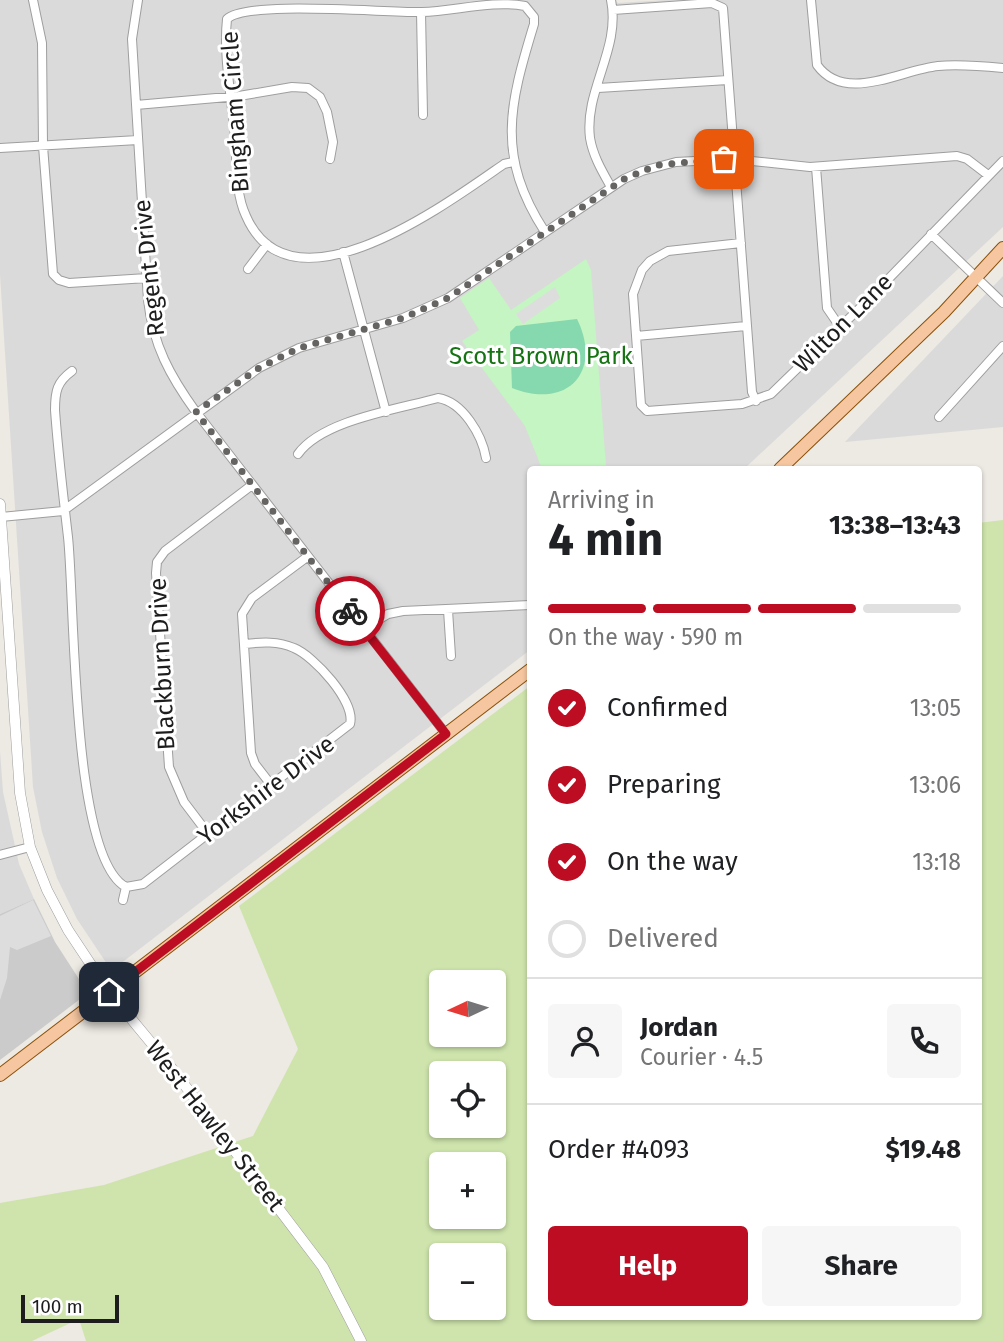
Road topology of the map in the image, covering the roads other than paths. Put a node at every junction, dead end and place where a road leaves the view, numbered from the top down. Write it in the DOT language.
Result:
graph roads {
  1 [pos="33,0"];
  2 [pos="138,0"];
  3 [pos="611,0"];
  4 [pos="811,0"];
  5 [pos="461,4"];
  6 [pos="613,10"];
  7 [pos="421,12"];
  8 [pos="1003,68"];
  9 [pos="728,80"];
  10 [pos="598,88"];
  11 [pos="232,96"];
  12 [pos="136,105"];
  13 [pos="423,115"];
  14 [pos="138,140"];
  15 [pos="43,146"];
  16 [pos="0,148"];
  17 [pos="330,159"];
  18 [pos="733,159"];
  19 [pos="1003,161"];
  20 [pos="513,162"];
  21 [pos="816,167"];
  22 [pos="988,175"];
  23 [pos="611,187"];
  24 [pos="545,232"];
  25 [pos="931,234"];
  26 [pos="741,243"];
  27 [pos="267,244"];
  28 [pos="1003,248"];
  29 [pos="343,252"];
  30 [pos="248,269"];
  31 [pos="975,277"];
  32 [pos="147,278"];
  33 [pos="1003,303"];
  34 [pos="746,326"];
  35 [pos="841,327"];
  36 [pos="364,329"];
  37 [pos="636,336"];
  38 [pos="1003,346"];
  39 [pos="72,371"];
  40 [pos="756,401"];
  41 [pos="196,412"];
  42 [pos="386,412"];
  43 [pos="939,417"];
  44 [pos="298,454"];
  45 [pos="486,458"];
  46 [pos="783,466"];
  47 [pos="252,485"];
  48 [pos="0,504"];
  49 [pos="63,511"];
  50 [pos="1,517"];
  51 [pos="307,557"];
  52 [pos="527,605"];
  53 [pos="448,610"];
  54 [pos="363,629"];
  55 [pos="245,644"];
  56 [pos="451,656"];
  57 [pos="527,672"];
  58 [pos="446,734"];
  59 [pos="272,786"];
  60 [pos="209,835"];
  61 [pos="30,847"];
  62 [pos="0,855"];
  63 [pos="126,887"];
  64 [pos="123,900"];
  65 [pos="109,992"];
  66 [pos="0,1075"];
  67 [pos="361,1341"];
  1 -- 15 [label="street"];
  2 -- 12 [label="street, Regent Drive"];
  3 -- 6 [label="street"];
  4 -- 8 [label="street"];
  5 -- 7 [label="street, Bingham Circle"];
  5 -- 20 [label="street, Bingham Circle"];
  6 -- 9 [label="street"];
  6 -- 10 [label="street"];
  7 -- 11 [label="street, Bingham Circle"];
  7 -- 13 [label="street"];
  9 -- 10 [label="street"];
  9 -- 18 [label="street"];
  10 -- 23 [label="street"];
  11 -- 12 [label="street"];
  11 -- 17 [label="street"];
  11 -- 27 [label="street, Bingham Circle"];
  12 -- 14 [label="street, Regent Drive"];
  14 -- 15 [label="street"];
  14 -- 32 [label="street, Regent Drive"];
  15 -- 16 [label="street"];
  15 -- 32 [label="street"];
  18 -- 21 [label="street"];
  18 -- 23 [label="street"];
  18 -- 26 [label="street"];
  19 -- 22 [label="street, Wilton Lane"];
  20 -- 24 [label="street"];
  20 -- 29 [label="street"];
  21 -- 22 [label="street"];
  21 -- 35 [label="street"];
  22 -- 25 [label="street, Wilton Lane"];
  23 -- 24 [label="street"];
  24 -- 36 [label="street"];
  25 -- 31 [label="street"];
  25 -- 35 [label="street, Wilton Lane"];
  26 -- 34 [label="street"];
  26 -- 37 [label="street"];
  27 -- 29 [label="street"];
  27 -- 30 [label="street"];
  28 -- 31 [label="main road"];
  29 -- 36 [label="street"];
  31 -- 33 [label="street"];
  31 -- 46 [label="main road"];
  32 -- 41 [label="street, Regent Drive"];
  34 -- 37 [label="street"];
  34 -- 40 [label="street"];
  35 -- 40 [label="street, Wilton Lane"];
  36 -- 41 [label="street"];
  36 -- 42 [label="street"];
  37 -- 40 [label="street"];
  38 -- 43 [label="street"];
  39 -- 49 [label="street"];
  41 -- 47 [label="street, Regent Drive"];
  41 -- 49 [label="street"];
  42 -- 44 [label="street"];
  42 -- 45 [label="street"];
  47 -- 51 [label="street, Regent Drive"];
  47 -- 60 [label="street, Blackburn Drive"];
  48 -- 50 [label="street, West Hawley Street"];
  49 -- 50 [label="street"];
  49 -- 63 [label="street"];
  50 -- 61 [label="street, West Hawley Street"];
  51 -- 54 [label="street, Regent Drive"];
  51 -- 55 [label="street"];
  52 -- 53 [label="street"];
  53 -- 54 [label="street"];
  53 -- 56 [label="street"];
  54 -- 58 [label="street, Regent Drive"];
  55 -- 59 [label="street"];
  55 -- 59 [label="street, Yorkshire Drive"];
  57 -- 58 [label="main road"];
  58 -- 65 [label="main road"];
  59 -- 60 [label="street, Yorkshire Drive"];
  60 -- 63 [label="street, Yorkshire Drive"];
  61 -- 62 [label="street"];
  61 -- 65 [label="street, West Hawley Street"];
  63 -- 64 [label="street"];
  65 -- 66 [label="main road"];
  65 -- 67 [label="street, West Hawley Street"];
}
